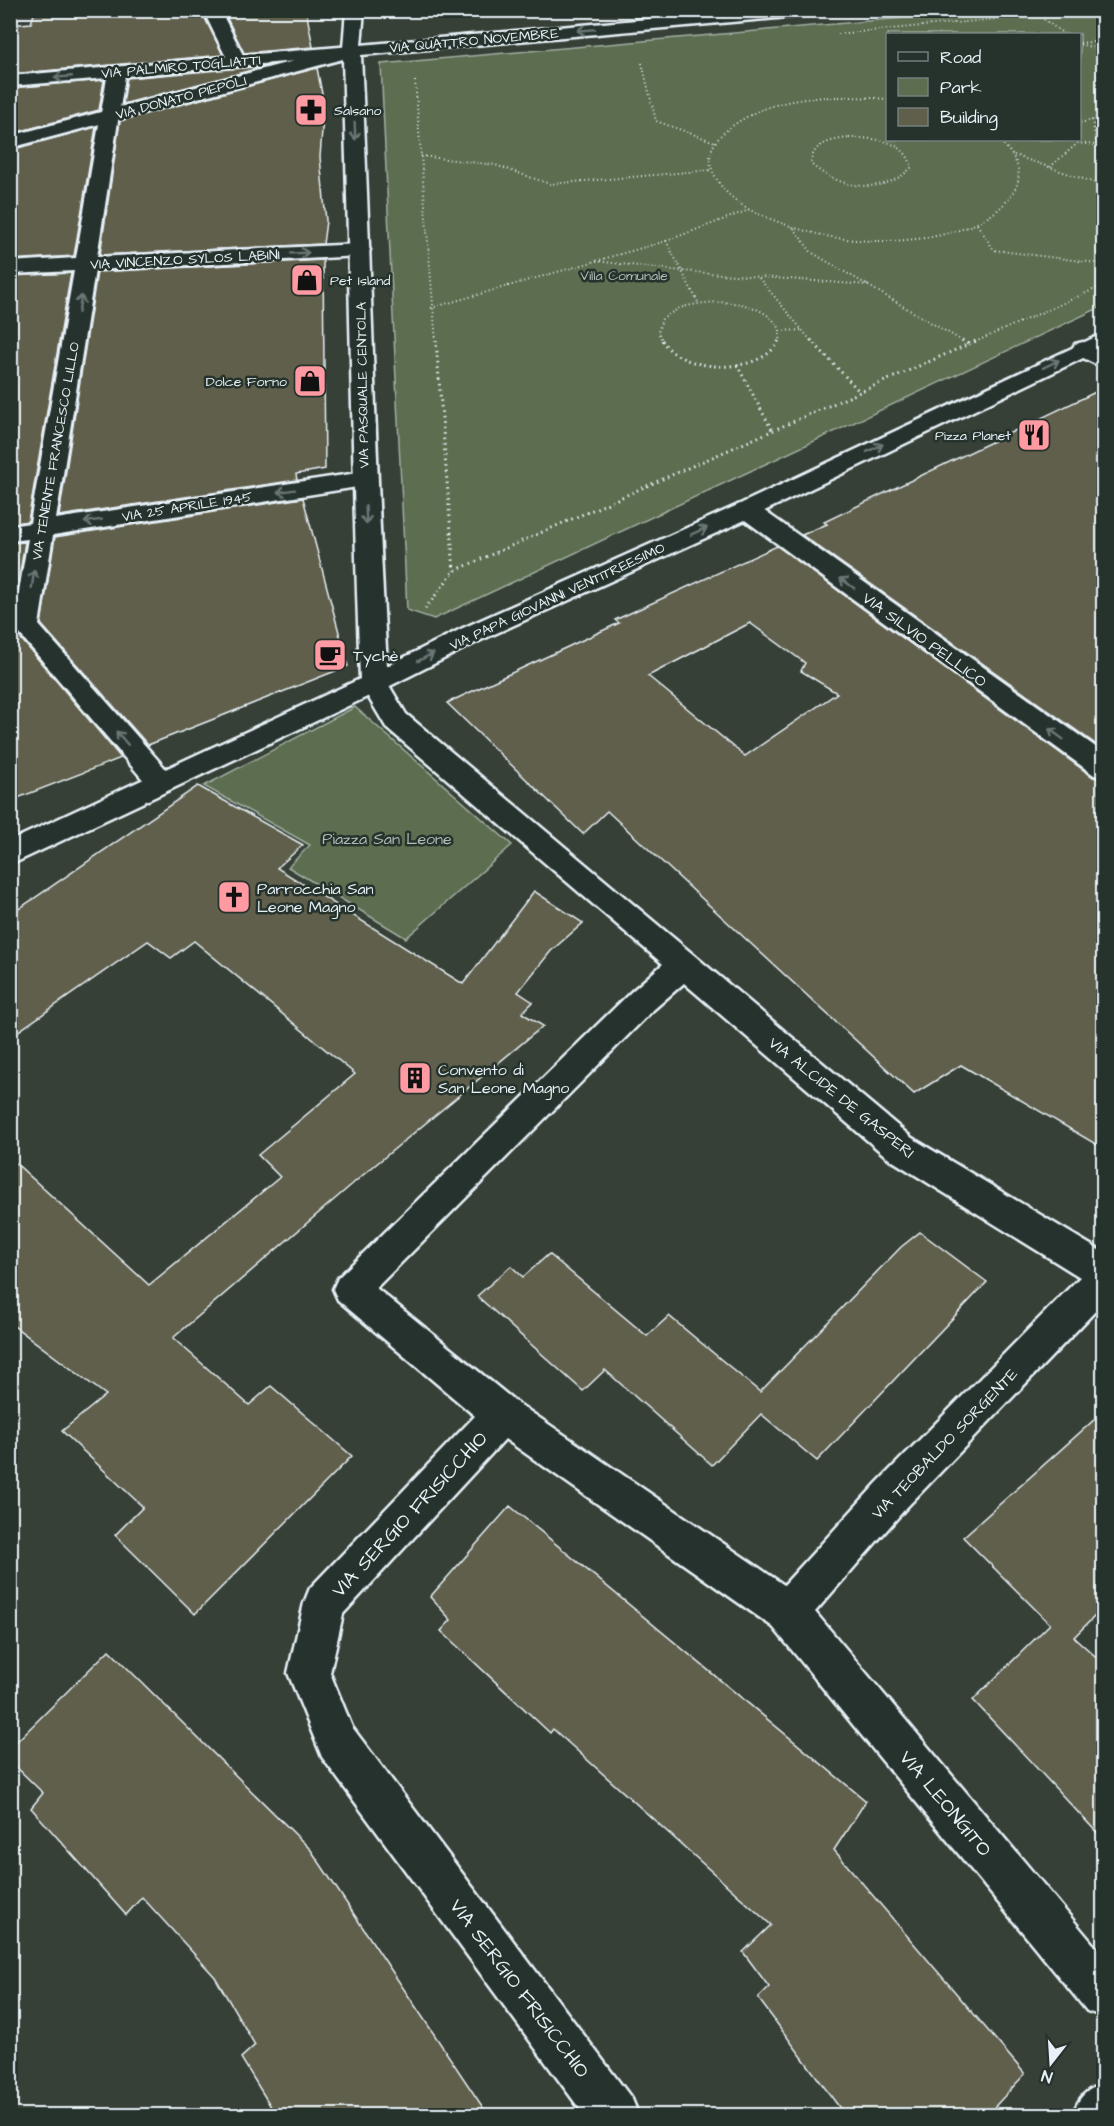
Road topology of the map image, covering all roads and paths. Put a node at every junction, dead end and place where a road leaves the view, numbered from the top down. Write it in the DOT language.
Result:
graph roads {
  1 [pos="211,10"];
  2 [pos="355,10"];
  3 [pos="812,10"];
  4 [pos="1031,10"];
  5 [pos="1091,10"];
  6 [pos="1036,16"];
  7 [pos="906,27"];
  8 [pos="909,33"];
  9 [pos="1062,33"];
  10 [pos="837,34"];
  11 [pos="1104,41"];
  12 [pos="1081,43"];
  13 [pos="1081,43"];
  14 [pos="352,51"];
  15 [pos="1104,51"];
  16 [pos="238,62"];
  17 [pos="642,63"];
  18 [pos="117,72"];
  19 [pos="415,77"];
  20 [pos="10,81"];
  21 [pos="886,99"];
  22 [pos="110,116"];
  23 [pos="1104,117"];
  24 [pos="1092,120"];
  25 [pos="1081,123"];
  26 [pos="1000,141"];
  27 [pos="1012,141"];
  28 [pos="10,142"];
  29 [pos="715,142"];
  30 [pos="1003,143"];
  31 [pos="1097,145"];
  32 [pos="1104,146"];
  33 [pos="1013,155"];
  34 [pos="421,156"];
  35 [pos="810,157"];
  36 [pos="1050,168"];
  37 [pos="712,171"];
  38 [pos="1104,186"];
  39 [pos="750,210"];
  40 [pos="977,224"];
  41 [pos="794,228"];
  42 [pos="666,241"];
  43 [pos="360,250"];
  44 [pos="595,261"];
  45 [pos="87,264"];
  46 [pos="1104,264"];
  47 [pos="10,268"];
  48 [pos="681,271"];
  49 [pos="758,277"];
  50 [pos="868,285"];
  51 [pos="1104,285"];
  52 [pos="698,302"];
  53 [pos="431,308"];
  54 [pos="801,330"];
  55 [pos="780,331"];
  56 [pos="969,344"];
  57 [pos="1097,350"];
  58 [pos="737,365"];
  59 [pos="860,392"];
  60 [pos="772,430"];
  61 [pos="364,479"];
  62 [pos="747,510"];
  63 [pos="40,529"];
  64 [pos="10,534"];
  65 [pos="453,571"];
  66 [pos="420,614"];
  67 [pos="374,683"];
  68 [pos="1104,768"];
  69 [pos="161,782"];
  70 [pos="10,854"];
  71 [pos="683,965"];
  72 [pos="1104,1272"];
  73 [pos="1104,1277"];
  74 [pos="502,1415"];
  75 [pos="788,1612"];
  76 [pos="1104,1994"];
  77 [pos="1104,2107"];
  78 [pos="615,2115"];
  79 [pos="1096,2115"];
  1 -- 16 [label="street"];
  2 -- 14 [label="street, VIA PASQUALE CENTOLA"];
  3 -- 14 [label="street, VIA QUATTRO NOVEMBRE, one-way"];
  4 -- 6 [label="path"];
  5 -- 6 [label="path"];
  6 -- 7 [label="path"];
  6 -- 9 [label="path"];
  7 -- 8 [label="path"];
  7 -- 10 [label="path"];
  11 -- 12 [label="path"];
  13 -- 15 [label="path"];
  14 -- 16 [label="street, VIA PALMIRO TOGLIATTI"];
  14 -- 22 [label="street, VIA DONATO PIEPOLI"];
  14 -- 43 [label="street, VIA PASQUALE CENTOLA, one-way"];
  16 -- 18 [label="street, VIA PALMIRO TOGLIATTI"];
  17 -- 29 [label="path"];
  18 -- 20 [label="street, VIA PALMIRO TOGLIATTI, one-way"];
  18 -- 22 [label="street, VIA TENENTE FRANCESCO LILLO"];
  19 -- 34 [label="path"];
  21 -- 29 [label="path"];
  22 -- 28 [label="street, VIA DONATO PIEPOLI"];
  22 -- 45 [label="street, VIA TENENTE FRANCESCO LILLO"];
  23 -- 24 [label="path"];
  24 -- 25 [label="path"];
  24 -- 31 [label="path"];
  26 -- 30 [label="path"];
  27 -- 30 [label="path"];
  29 -- 37 [label="path"];
  30 -- 33 [label="path"];
  31 -- 32 [label="path"];
  31 -- 36 [label="path"];
  33 -- 36 [label="path"];
  33 -- 40 [label="path"];
  34 -- 37 [label="path"];
  34 -- 53 [label="path"];
  35 -- 35 [label="path"];
  36 -- 38 [label="path"];
  37 -- 39 [label="path"];
  39 -- 41 [label="path"];
  39 -- 42 [label="path"];
  40 -- 41 [label="path"];
  40 -- 46 [label="path"];
  41 -- 50 [label="path"];
  42 -- 44 [label="path"];
  42 -- 48 [label="path"];
  45 -- 43 [label="street, VIA VINCENZO SYLOS LABINI, one-way"];
  43 -- 61 [label="street, VIA PASQUALE CENTOLA"];
  44 -- 48 [label="path"];
  44 -- 53 [label="path"];
  45 -- 47 [label="street, VIA VINCENZO SYLOS LABINI"];
  63 -- 45 [label="street, VIA TENENTE FRANCESCO LILLO, one-way"];
  48 -- 49 [label="path"];
  48 -- 52 [label="path"];
  49 -- 50 [label="path"];
  49 -- 54 [label="path"];
  50 -- 56 [label="path"];
  51 -- 56 [label="path"];
  52 -- 55 [label="path"];
  52 -- 58 [label="path"];
  53 -- 65 [label="path"];
  54 -- 55 [label="path"];
  54 -- 59 [label="path"];
  55 -- 58 [label="path"];
  56 -- 59 [label="path"];
  62 -- 57 [label="street, VIA PAPA GIOVANNI VENTITREESIMO, one-way"];
  58 -- 60 [label="path"];
  59 -- 60 [label="path"];
  60 -- 65 [label="path"];
  61 -- 63 [label="street, VIA 25 APRILE 1945, one-way"];
  61 -- 67 [label="street, VIA PASQUALE CENTOLA, one-way"];
  67 -- 62 [label="street, VIA PAPA GIOVANNI VENTITREESIMO, one-way"];
  68 -- 62 [label="street, VIA SILVIO PELLICO, one-way"];
  63 -- 64 [label="street, VIA 25 APRILE 1945"];
  69 -- 63 [label="street, VIA TENENTE FRANCESCO LILLO, one-way"];
  65 -- 66 [label="path"];
  67 -- 69 [label="street, VIA PAPA GIOVANNI VENTITREESIMO"];
  67 -- 71 [label="street"];
  69 -- 70 [label="street, VIA PAPA GIOVANNI VENTITREESIMO"];
  71 -- 72 [label="street, VIA ALCIDE DE GASPERI"];
  71 -- 74 [label="street"];
  73 -- 75 [label="street, VIA TEOBALDO SORGENTE"];
  74 -- 75 [label="street"];
  74 -- 78 [label="street, VIA SERGIO FRISICCHIO"];
  75 -- 76 [label="street, VIA LEONGITO"];
  77 -- 79 [label="street"];
}
